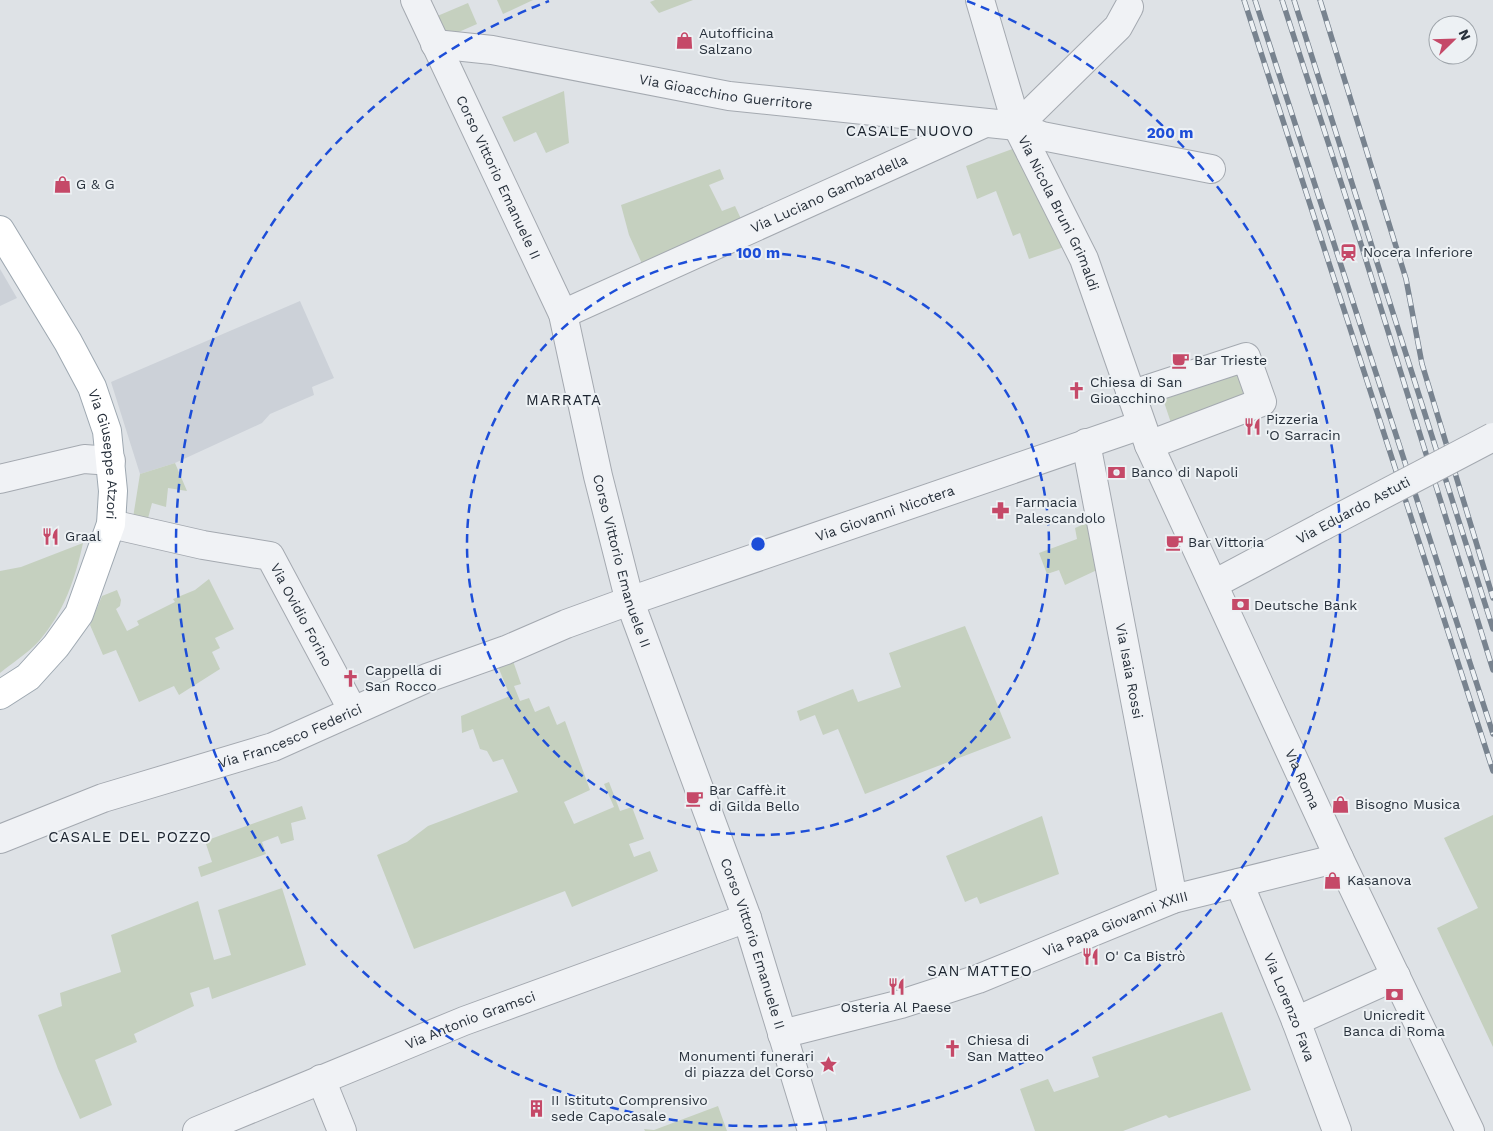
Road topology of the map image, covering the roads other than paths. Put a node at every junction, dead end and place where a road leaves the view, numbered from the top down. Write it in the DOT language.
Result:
graph roads {
  1 [pos="415,0"];
  2 [pos="980,0"];
  3 [pos="1129,7"];
  4 [pos="435,44"];
  5 [pos="986,123"];
  6 [pos="1017,126"];
  7 [pos="1211,168"];
  8 [pos="0,230"];
  9 [pos="563,314"];
  10 [pos="1130,395"];
  11 [pos="1145,435"];
  12 [pos="1493,437"];
  13 [pos="1086,443"];
  14 [pos="111,461"];
  15 [pos="0,479"];
  16 [pos="111,524"];
  17 [pos="1214,584"];
  18 [pos="630,602"];
  19 [pos="0,695"];
  20 [pos="353,711"];
  21 [pos="0,839"];
  22 [pos="1339,858"];
  23 [pos="1239,883"];
  24 [pos="1173,899"];
  25 [pos="747,918"];
  26 [pos="1396,976"];
  27 [pos="1296,1021"];
  28 [pos="782,1034"];
  29 [pos="321,1079"];
  30 [pos="198,1131"];
  31 [pos="342,1131"];
  32 [pos="812,1131"];
  33 [pos="1337,1131"];
  34 [pos="1470,1131"];
  1 -- 4 [label="street, Corso Vittorio Emanuele II"];
  2 -- 6 [label="street, Via Nicola Bruni Grimaldi"];
  3 -- 6 [label="street"];
  4 -- 5 [label="street, Via Gioacchino Guerritore"];
  4 -- 9 [label="street, Corso Vittorio Emanuele II"];
  5 -- 6 [label="street, Via Gioacchino Guerritore"];
  5 -- 9 [label="street, Via Luciano Gambardella"];
  6 -- 7 [label="street, Via Gioacchino Guerritore"];
  6 -- 10 [label="street, Via Nicola Bruni Grimaldi"];
  8 -- 14 [label="main road, Via Giuseppe Atzori"];
  9 -- 18 [label="street, Corso Vittorio Emanuele II"];
  10 -- 11 [label="street, Via Nicola Bruni Grimaldi"];
  10 -- 11 [label="street, Via Giovanni Nicotera"];
  11 -- 13 [label="street, Via Giovanni Nicotera"];
  11 -- 17 [label="street, Via Roma"];
  12 -- 17 [label="street, Via Eduardo Astuti, bridge"];
  13 -- 18 [label="street, Via Giovanni Nicotera"];
  13 -- 24 [label="street, Via Isaia Rossi"];
  14 -- 15 [label="street"];
  14 -- 16 [label="main road, Via Giuseppe Atzori"];
  16 -- 19 [label="main road, Via Giuseppe Atzori"];
  16 -- 20 [label="street, Via Ovidio Forino"];
  17 -- 22 [label="street, Via Roma"];
  18 -- 20 [label="street, Via Francesco Federici"];
  18 -- 25 [label="street, Corso Vittorio Emanuele II"];
  20 -- 21 [label="street, Via Francesco Federici"];
  22 -- 23 [label="street, Via Papa Giovanni XXIII"];
  22 -- 26 [label="street, Via Roma"];
  23 -- 24 [label="street, Via Papa Giovanni XXIII"];
  23 -- 27 [label="street, Via Lorenzo Fava"];
  24 -- 28 [label="street, Via Papa Giovanni XXIII"];
  25 -- 28 [label="street, Corso Vittorio Emanuele II"];
  25 -- 29 [label="street, Via Antonio Gramsci"];
  26 -- 27 [label="street"];
  26 -- 34 [label="street, Via Roma"];
  27 -- 33 [label="street, Via Lorenzo Fava"];
  28 -- 32 [label="street, Corso Vittorio Emanuele II"];
  29 -- 30 [label="street, Via Antonio Gramsci"];
  29 -- 31 [label="street"];
}
